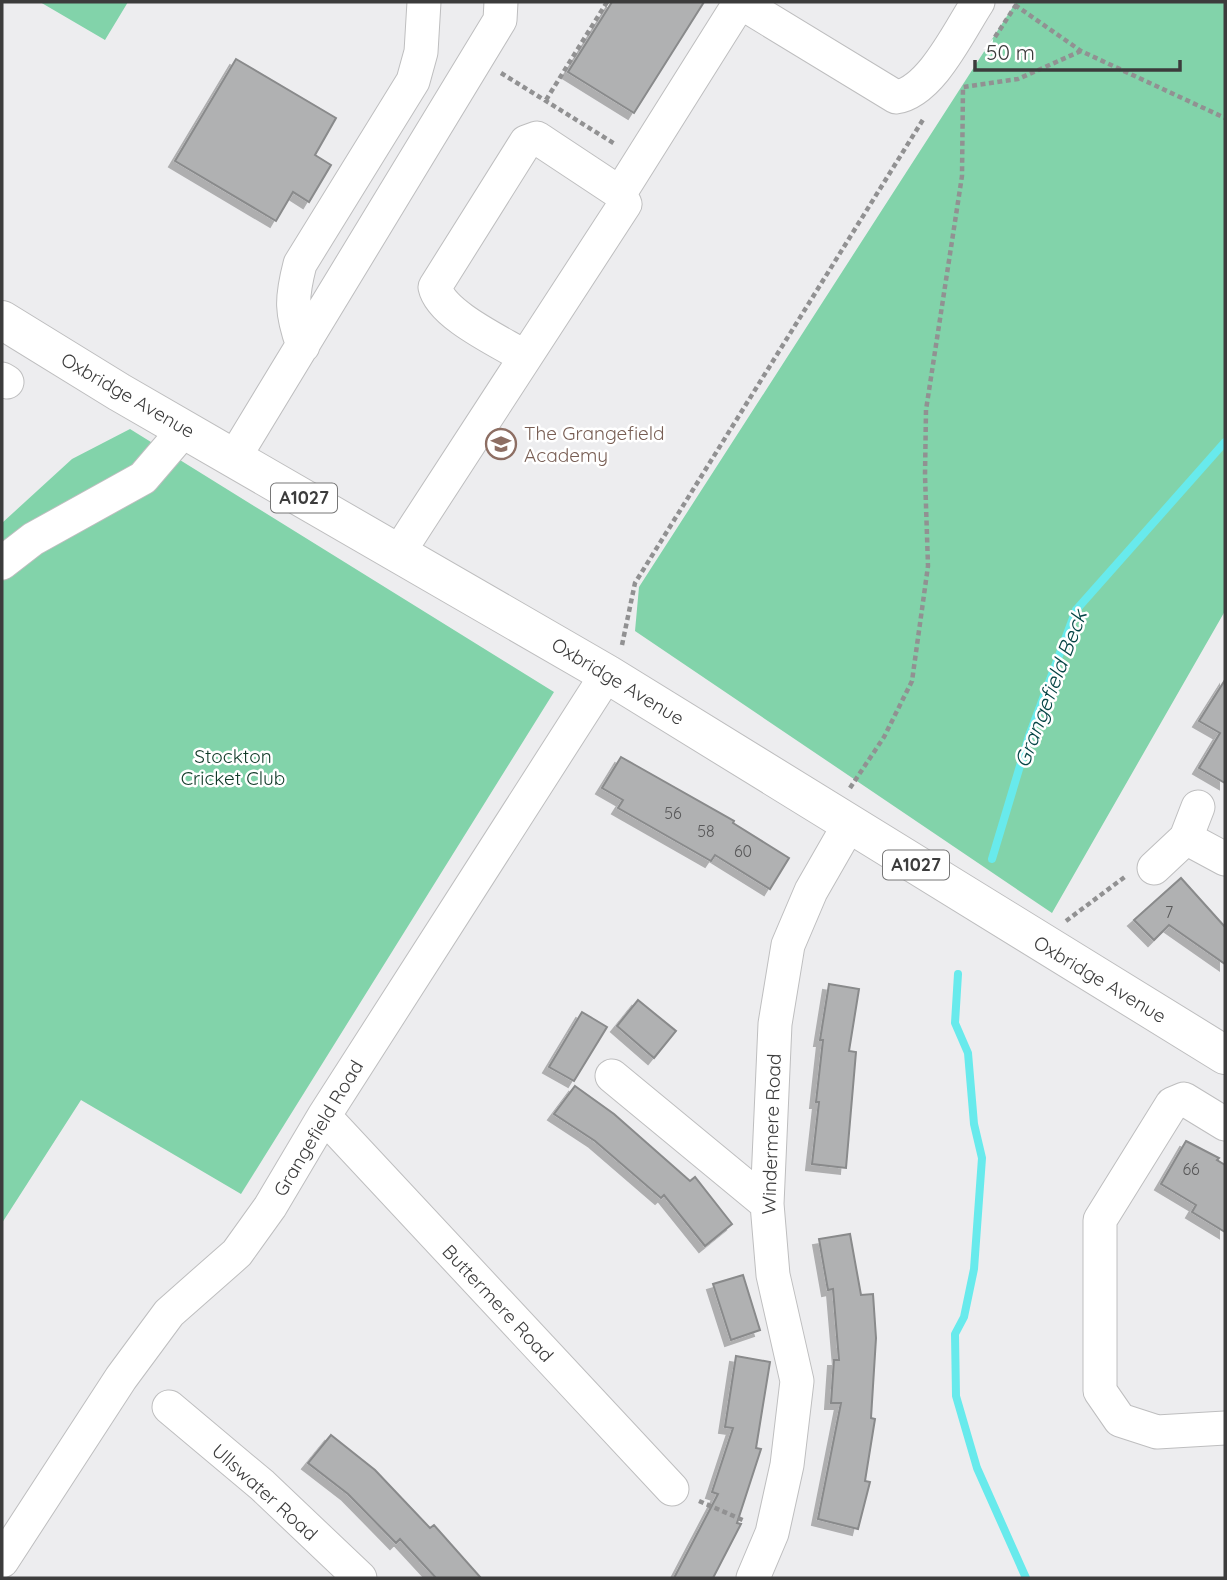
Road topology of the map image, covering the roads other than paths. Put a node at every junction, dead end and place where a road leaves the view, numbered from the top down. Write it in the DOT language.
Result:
graph roads {
  1 [pos="424,2"];
  2 [pos="502,2"];
  3 [pos="978,2"];
  4 [pos="620,192"];
  5 [pos="2,320"];
  6 [pos="303,346"];
  7 [pos="526,357"];
  8 [pos="185,429"];
  9 [pos="234,458"];
  10 [pos="398,552"];
  11 [pos="2,563"];
  12 [pos="607,674"];
  13 [pos="850,806"];
  14 [pos="1198,807"];
  15 [pos="1186,838"];
  16 [pos="1225,859"];
  17 [pos="1154,868"];
  18 [pos="1225,1055"];
  19 [pos="612,1076"];
  20 [pos="324,1116"];
  21 [pos="1225,1124"];
  22 [pos="766,1204"];
  23 [pos="169,1407"];
  24 [pos="1225,1427"];
  25 [pos="672,1489"];
  26 [pos="2,1561"];
  27 [pos="360,1578"];
  28 [pos="753,1578"];
  1 -- 6 [label="street"];
  2 -- 6 [label="street"];
  3 -- 4 [label="street"];
  4 -- 7 [label="street"];
  4 -- 7 [label="street"];
  5 -- 8 [label="main road, Oxbridge Avenue / A1027"];
  6 -- 9 [label="street"];
  7 -- 10 [label="street"];
  8 -- 9 [label="main road, Oxbridge Avenue / A1027"];
  8 -- 11 [label="street"];
  9 -- 10 [label="main road, Oxbridge Avenue / A1027"];
  10 -- 12 [label="main road, Oxbridge Avenue / A1027"];
  12 -- 13 [label="main road, Oxbridge Avenue / A1027"];
  12 -- 20 [label="street, Grangefield Road"];
  13 -- 18 [label="main road, Oxbridge Avenue / A1027"];
  13 -- 22 [label="street, Windermere Road"];
  14 -- 15 [label="street"];
  15 -- 16 [label="street"];
  15 -- 17 [label="street"];
  19 -- 22 [label="street"];
  20 -- 25 [label="street, Buttermere Road"];
  20 -- 26 [label="street, Grangefield Road"];
  21 -- 24 [label="street"];
  22 -- 28 [label="street, Windermere Road"];
  23 -- 27 [label="street, Ullswater Road"];
}
